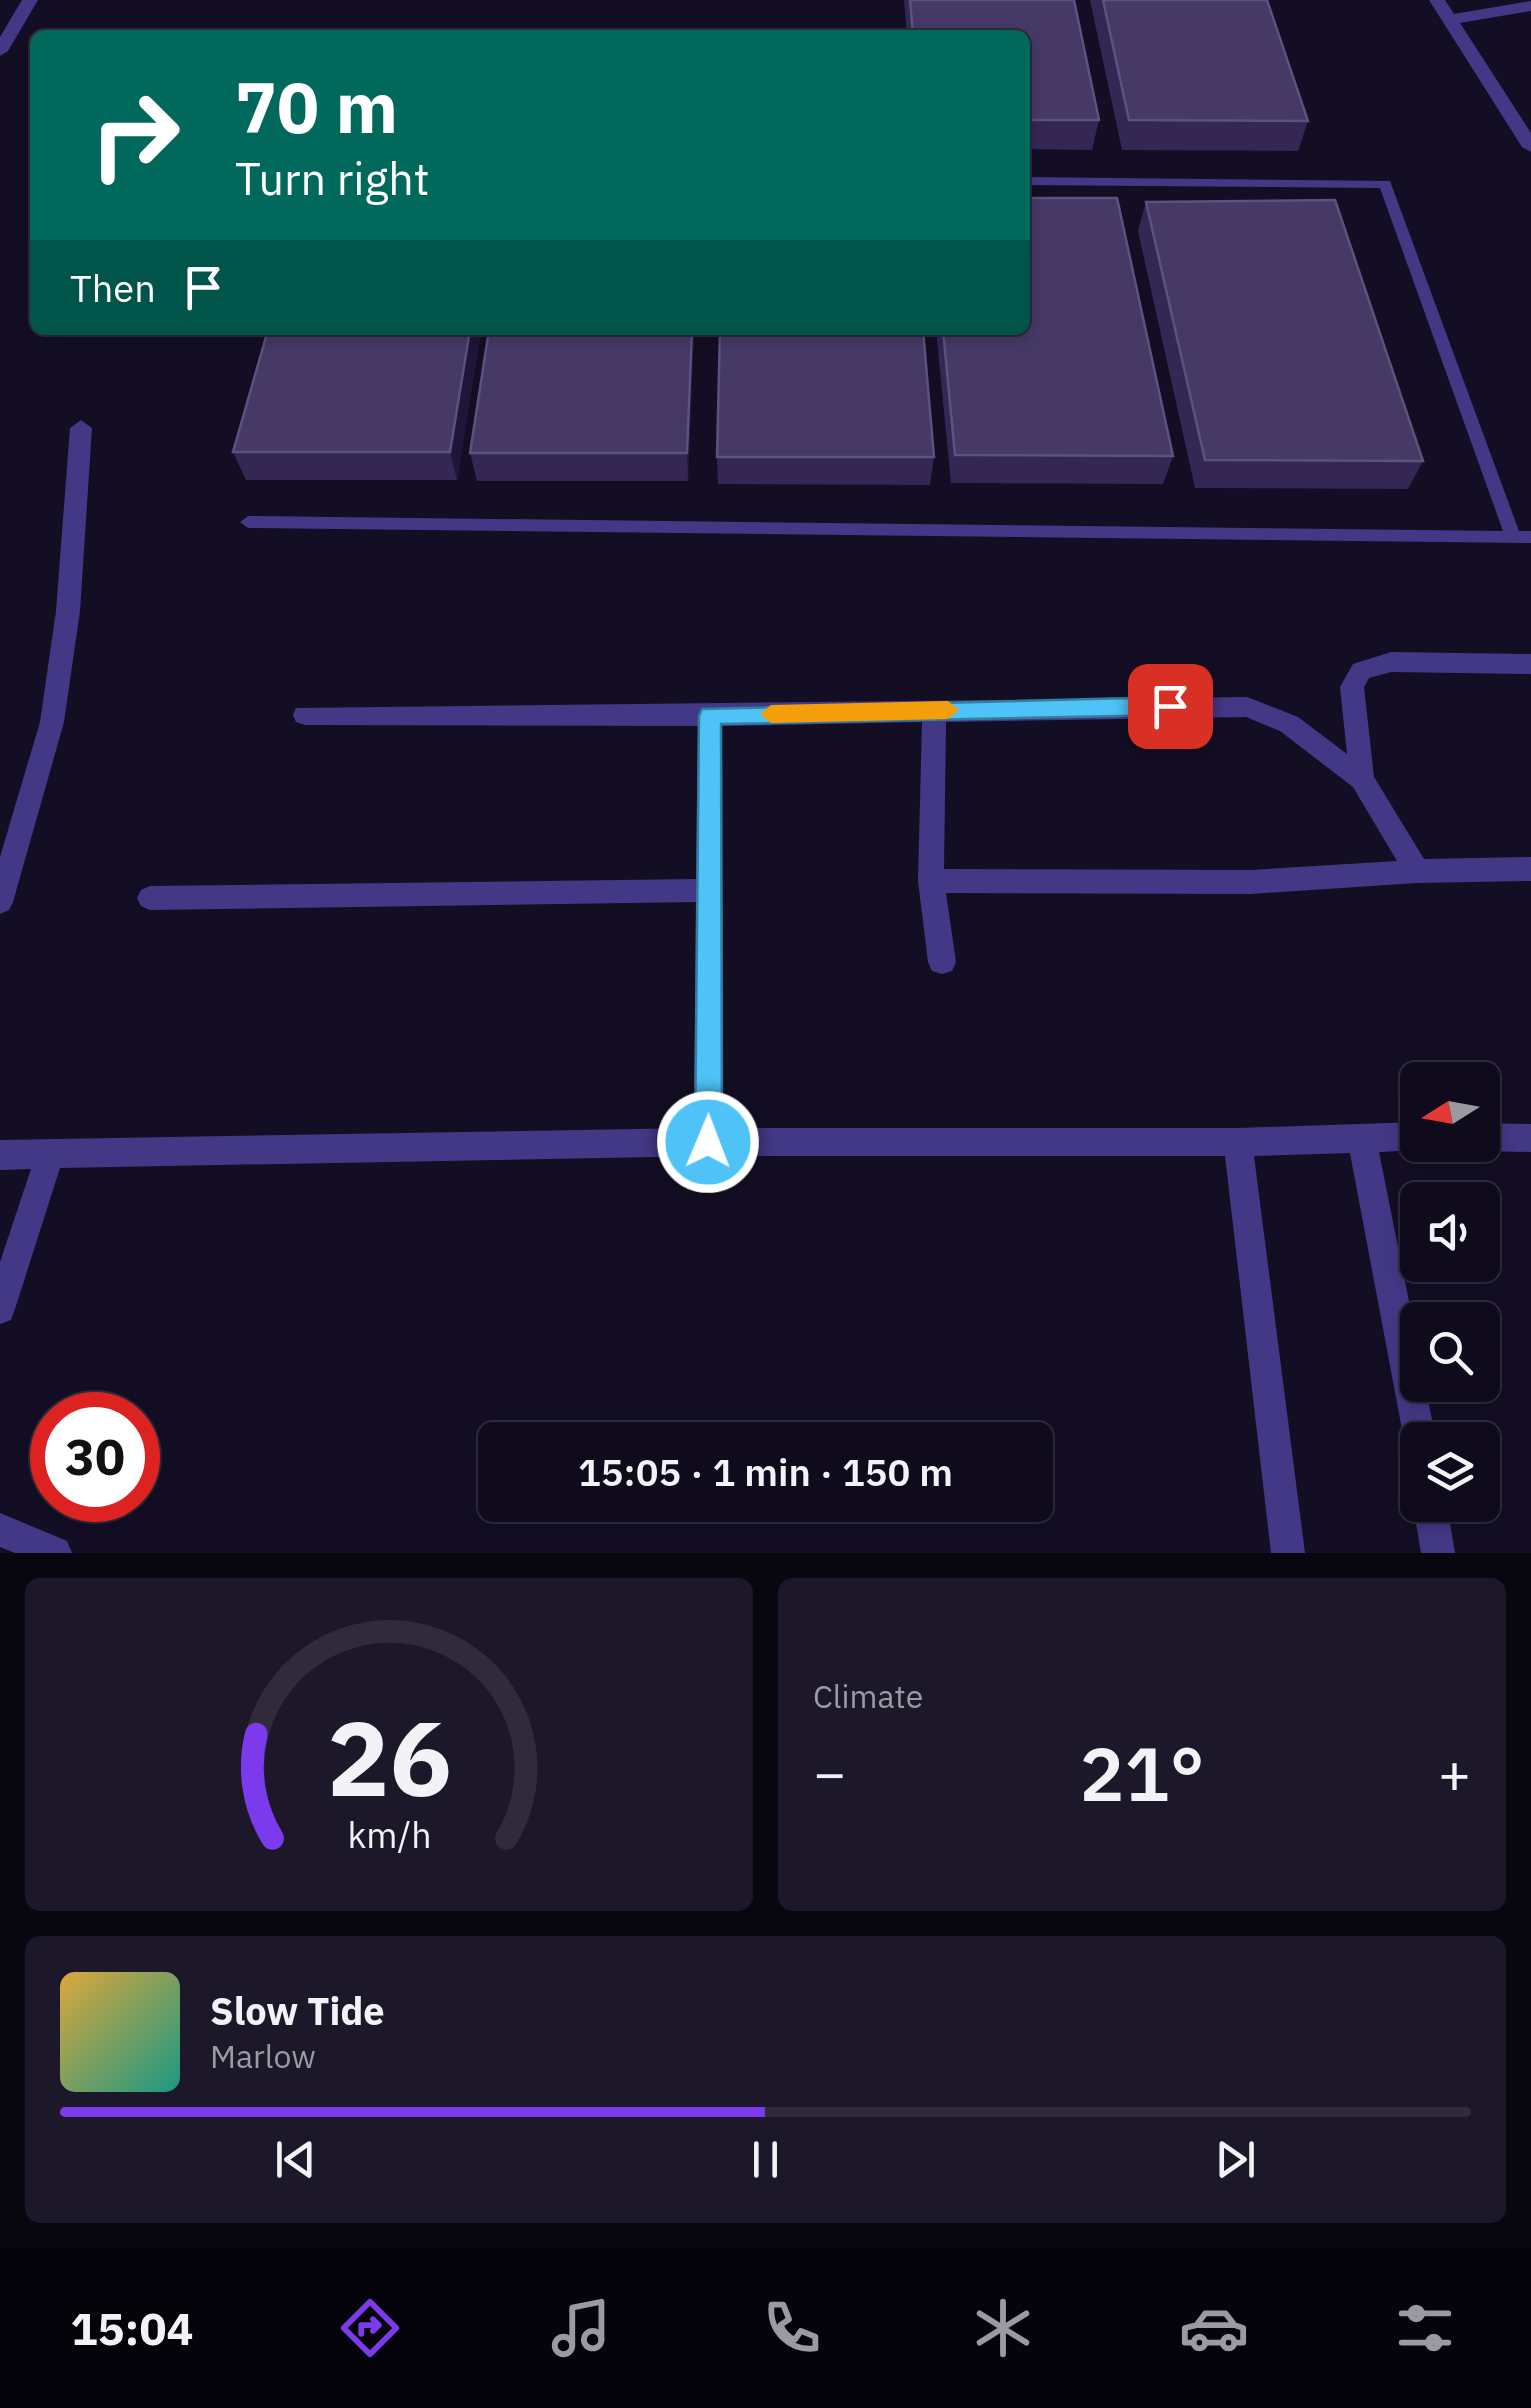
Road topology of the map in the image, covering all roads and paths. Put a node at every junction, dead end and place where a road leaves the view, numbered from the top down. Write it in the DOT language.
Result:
graph roads {
  1 [pos="30,0"];
  2 [pos="1437,0"];
  3 [pos="1531,6"];
  4 [pos="1450,20"];
  5 [pos="0,51"];
  6 [pos="1529,138"];
  7 [pos="1030,182"];
  8 [pos="81,428"];
  9 [pos="248,522"];
  10 [pos="1513,537"];
  11 [pos="1531,538"];
  12 [pos="1531,664"];
  13 [pos="934,710"];
  14 [pos="305,715"];
  15 [pos="710,716"];
  16 [pos="1362,779"];
  17 [pos="13,807"];
  18 [pos="1531,869"];
  19 [pos="1418,870"];
  20 [pos="931,880"];
  21 [pos="712,890"];
  22 [pos="150,898"];
  23 [pos="0,902"];
  24 [pos="942,962"];
  25 [pos="1361,1135"];
  26 [pos="1400,1136"];
  27 [pos="1500,1137"];
  28 [pos="1531,1138"];
  29 [pos="708,1142"];
  30 [pos="1238,1142"];
  31 [pos="50,1154"];
  32 [pos="0,1156"];
  33 [pos="0,1308"];
  34 [pos="1417,1422"];
  35 [pos="1433,1522"];
  36 [pos="0,1530"];
  37 [pos="54,1553"];
  38 [pos="1288,1553"];
  39 [pos="1438,1553"];
  1 -- 5 [label="street"];
  2 -- 4 [label="street"];
  3 -- 4 [label="street"];
  4 -- 6 [label="street"];
  7 -- 10 [label="lane"];
  8 -- 17 [label="street"];
  9 -- 10 [label="lane"];
  10 -- 11 [label="lane"];
  12 -- 16 [label="street"];
  13 -- 15 [label="street"];
  13 -- 16 [label="street"];
  13 -- 20 [label="street"];
  14 -- 15 [label="street"];
  15 -- 21 [label="street"];
  16 -- 19 [label="street"];
  17 -- 23 [label="street"];
  18 -- 19 [label="street"];
  19 -- 20 [label="street"];
  20 -- 24 [label="street"];
  21 -- 22 [label="street"];
  21 -- 29 [label="street"];
  25 -- 26 [label="street"];
  25 -- 30 [label="street"];
  25 -- 34 [label="street"];
  27 -- 28 [label="street"];
  29 -- 30 [label="street"];
  29 -- 31 [label="street"];
  30 -- 38 [label="street"];
  31 -- 32 [label="street"];
  31 -- 33 [label="street"];
  35 -- 39 [label="street"];
  36 -- 37 [label="street"];
}
